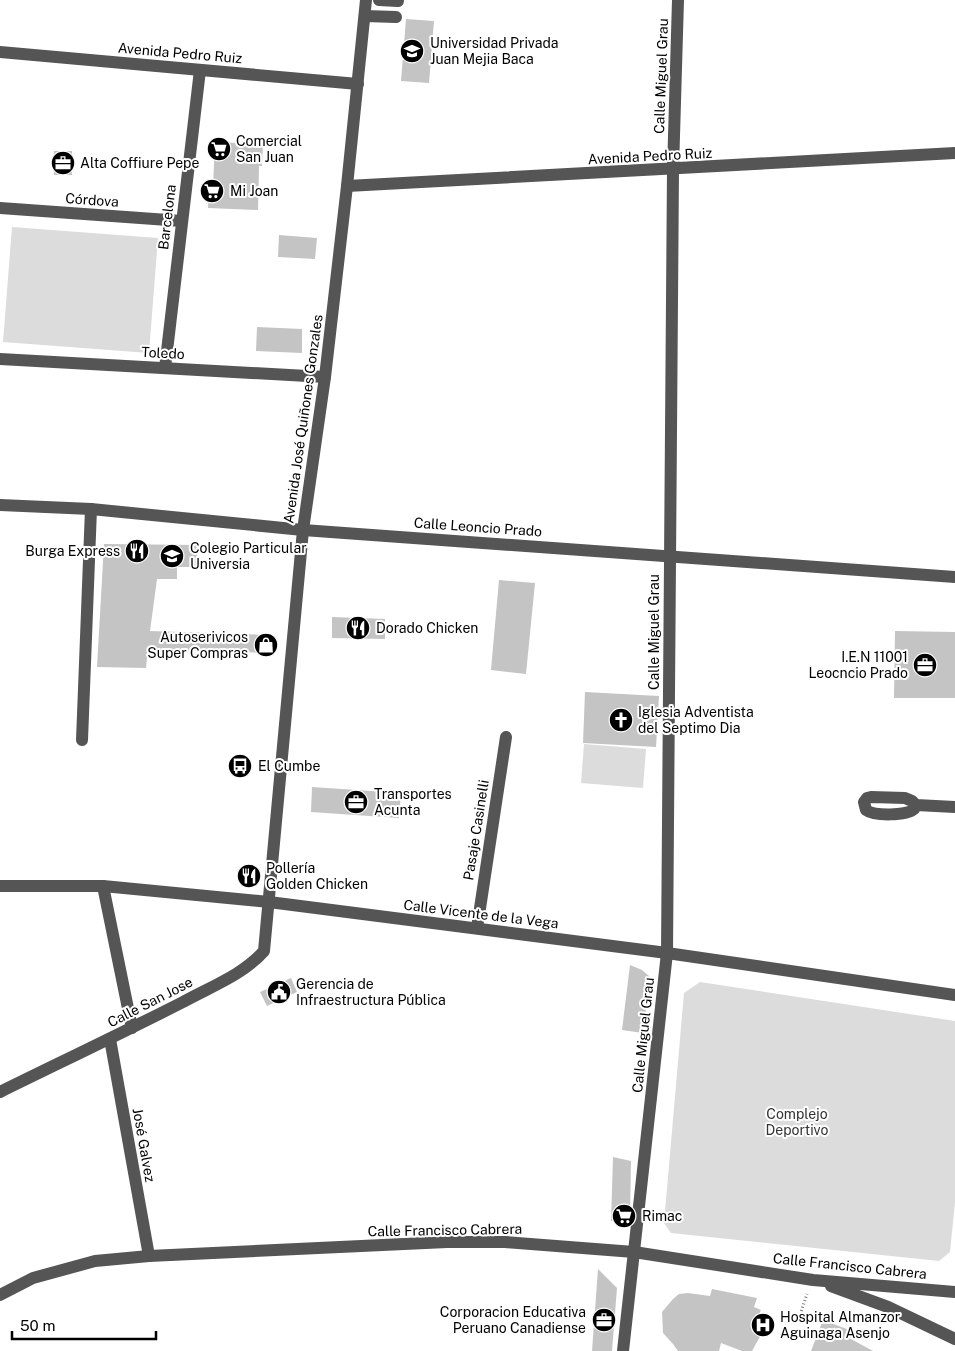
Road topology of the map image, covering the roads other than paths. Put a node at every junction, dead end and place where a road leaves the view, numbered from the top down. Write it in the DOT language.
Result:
graph roads {
  1 [pos="366,0"];
  2 [pos="379,0"];
  3 [pos="678,0"];
  4 [pos="398,1"];
  5 [pos="365,16"];
  6 [pos="396,17"];
  7 [pos="0,52"];
  8 [pos="200,70"];
  9 [pos="358,84"];
  10 [pos="955,153"];
  11 [pos="673,170"];
  12 [pos="347,186"];
  13 [pos="0,208"];
  14 [pos="182,221"];
  15 [pos="0,359"];
  16 [pos="164,368"];
  17 [pos="324,377"];
  18 [pos="0,506"];
  19 [pos="91,509"];
  20 [pos="303,530"];
  21 [pos="669,556"];
  22 [pos="955,577"];
  23 [pos="506,737"];
  24 [pos="82,740"];
  25 [pos="916,805"];
  26 [pos="955,807"];
  27 [pos="0,886"];
  28 [pos="103,886"];
  29 [pos="269,902"];
  30 [pos="477,928"];
  31 [pos="667,952"];
  32 [pos="955,995"];
  33 [pos="132,1028"];
  34 [pos="110,1039"];
  35 [pos="0,1092"];
  36 [pos="634,1252"];
  37 [pos="149,1256"];
  38 [pos="813,1280"];
  39 [pos="955,1292"];
  40 [pos="0,1295"];
  41 [pos="955,1339"];
  42 [pos="623,1351"];
  1 -- 5 [label="street, Avenida José Quiñones Gonzales"];
  2 -- 4 [label="street"];
  3 -- 11 [label="street, Calle Miguel Grau"];
  5 -- 6 [label="street"];
  5 -- 9 [label="street, Avenida José Quiñones Gonzales"];
  7 -- 8 [label="street, Avenida Pedro Ruiz"];
  8 -- 9 [label="street, Avenida Pedro Ruiz"];
  8 -- 14 [label="street, Barcelona"];
  9 -- 12 [label="street, Avenida José Quiñones Gonzales"];
  10 -- 11 [label="street, Avenida Pedro Ruiz"];
  11 -- 12 [label="street, Avenida Pedro Ruiz"];
  11 -- 21 [label="street, Calle Miguel Grau"];
  12 -- 17 [label="street, Avenida José Quiñones Gonzales"];
  13 -- 14 [label="street, Córdova"];
  14 -- 16 [label="street, Barcelona"];
  15 -- 16 [label="street, Toledo"];
  16 -- 17 [label="street, Toledo"];
  17 -- 20 [label="street, Avenida José Quiñones Gonzales"];
  18 -- 19 [label="street, Calle Leoncio Prado"];
  19 -- 20 [label="street, Calle Leoncio Prado"];
  19 -- 24 [label="street"];
  20 -- 21 [label="street, Calle Leoncio Prado"];
  20 -- 29 [label="street, Avenida José Quiñones Gonzales"];
  21 -- 22 [label="street, Calle Leoncio Prado"];
  21 -- 31 [label="street, Calle Miguel Grau"];
  23 -- 30 [label="street, Pasaje Casinelli"];
  25 -- 26 [label="street"];
  27 -- 28 [label="street, Calle Vicente de la Vega"];
  28 -- 29 [label="street, Calle Vicente de la Vega"];
  28 -- 33 [label="street"];
  29 -- 30 [label="street, Calle Vicente de la Vega"];
  29 -- 33 [label="street, Calle San Jose"];
  30 -- 31 [label="street, Calle Vicente de la Vega"];
  31 -- 32 [label="street, Calle Vicente de la Vega"];
  31 -- 36 [label="street, Calle Miguel Grau"];
  33 -- 34 [label="street, Calle San Jose"];
  34 -- 35 [label="street, Calle San Jose"];
  34 -- 37 [label="street, José Galvez"];
  36 -- 37 [label="street, Calle Francisco Cabrera"];
  36 -- 38 [label="street, Calle Francisco Cabrera"];
  36 -- 42 [label="street, Calle Miguel Grau"];
  37 -- 40 [label="street, Calle Francisco Cabrera"];
  38 -- 39 [label="street, Calle Francisco Cabrera"];
  38 -- 41 [label="street"];
}
